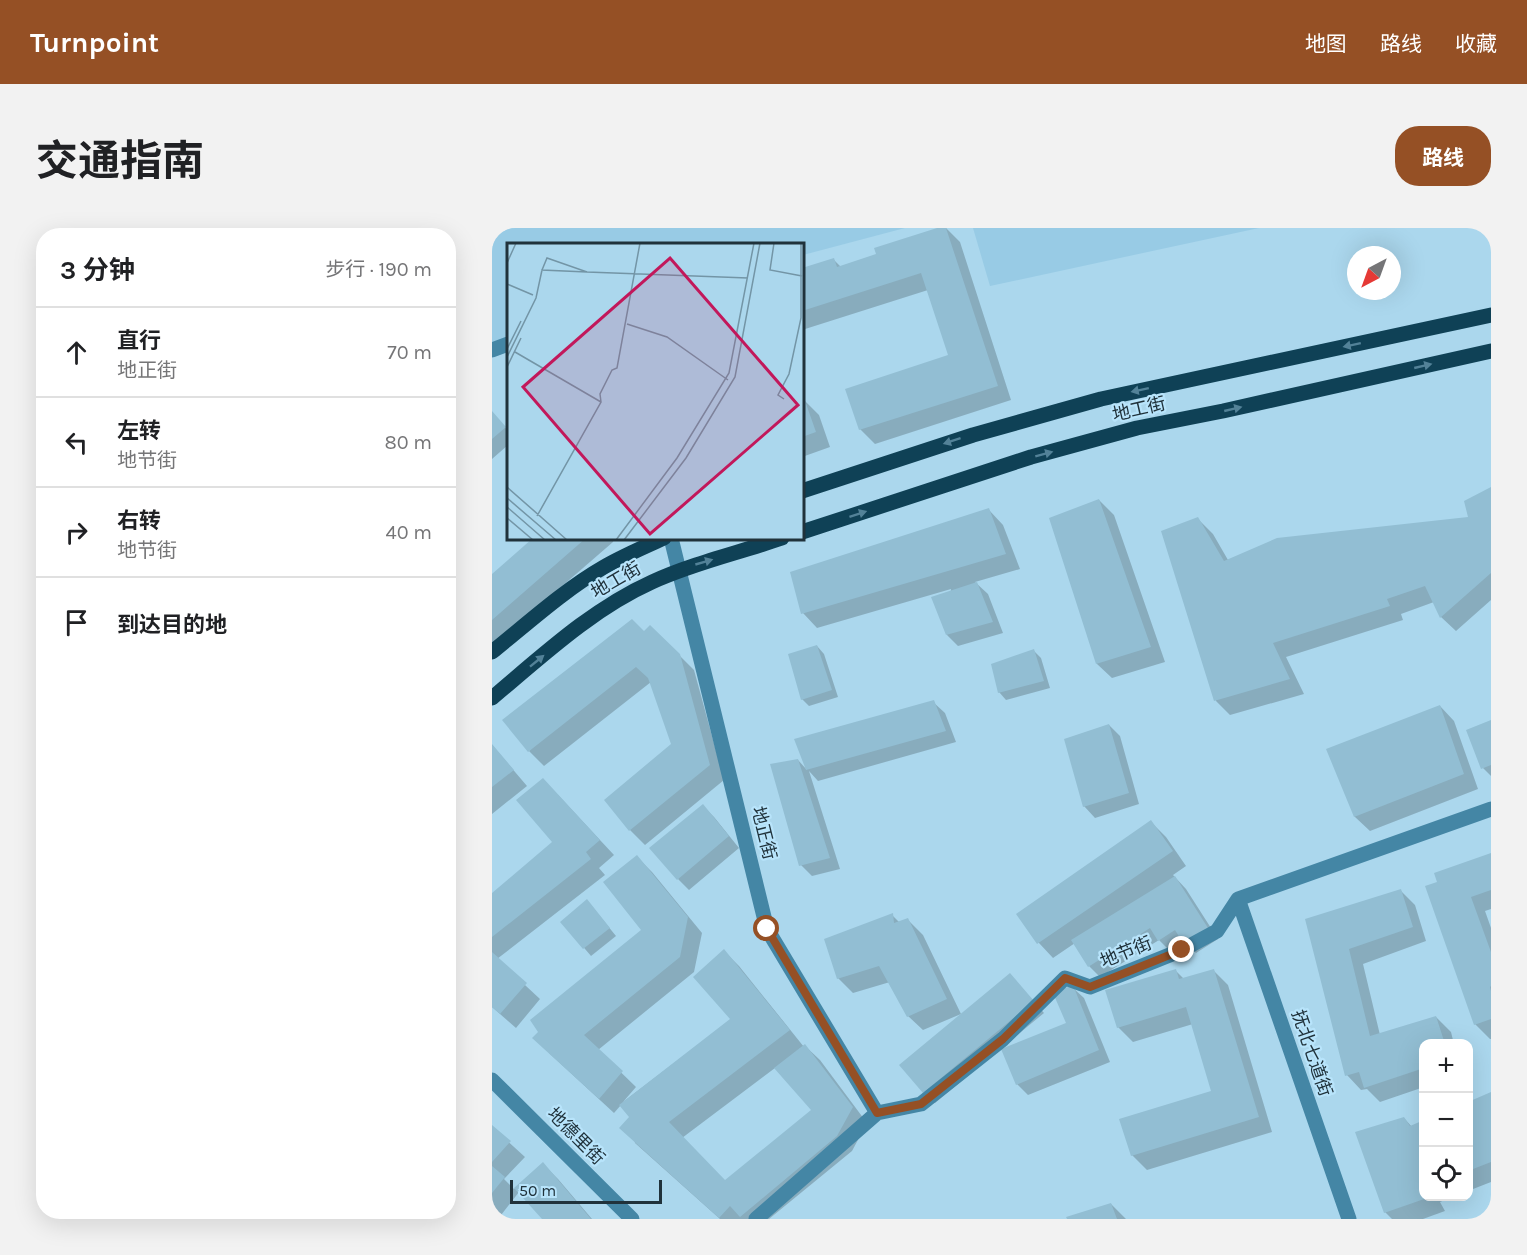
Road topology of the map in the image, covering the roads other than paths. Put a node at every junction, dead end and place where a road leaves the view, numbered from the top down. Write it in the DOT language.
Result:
graph roads {
  1 [pos="1491,315"];
  2 [pos="507,344"];
  3 [pos="492,350"];
  4 [pos="1491,351"];
  5 [pos="804,489"];
  6 [pos="804,531"];
  7 [pos="659,540"];
  8 [pos="672,540"];
  9 [pos="776,540"];
  10 [pos="680,570"];
  11 [pos="492,652"];
  12 [pos="492,698"];
  13 [pos="1491,809"];
  14 [pos="1238,899"];
  15 [pos="492,1080"];
  16 [pos="877,1113"];
  17 [pos="632,1219"];
  18 [pos="756,1219"];
  19 [pos="1348,1219"];
  1 -- 5 [label="main road, 地工街, one-way"];
  2 -- 3 [label="street"];
  6 -- 4 [label="main road, 地工街, one-way"];
  7 -- 11 [label="main road, 地工街"];
  8 -- 10 [label="street, 地正街"];
  10 -- 9 [label="main road, 地工街, one-way"];
  12 -- 10 [label="main road, 地工街, one-way"];
  10 -- 16 [label="street, 地正街"];
  13 -- 14 [label="street"];
  14 -- 16 [label="street, 地节街"];
  14 -- 19 [label="street, 抚北七道街"];
  15 -- 17 [label="street, 地德里街"];
  16 -- 18 [label="street, 地节街"];
}
